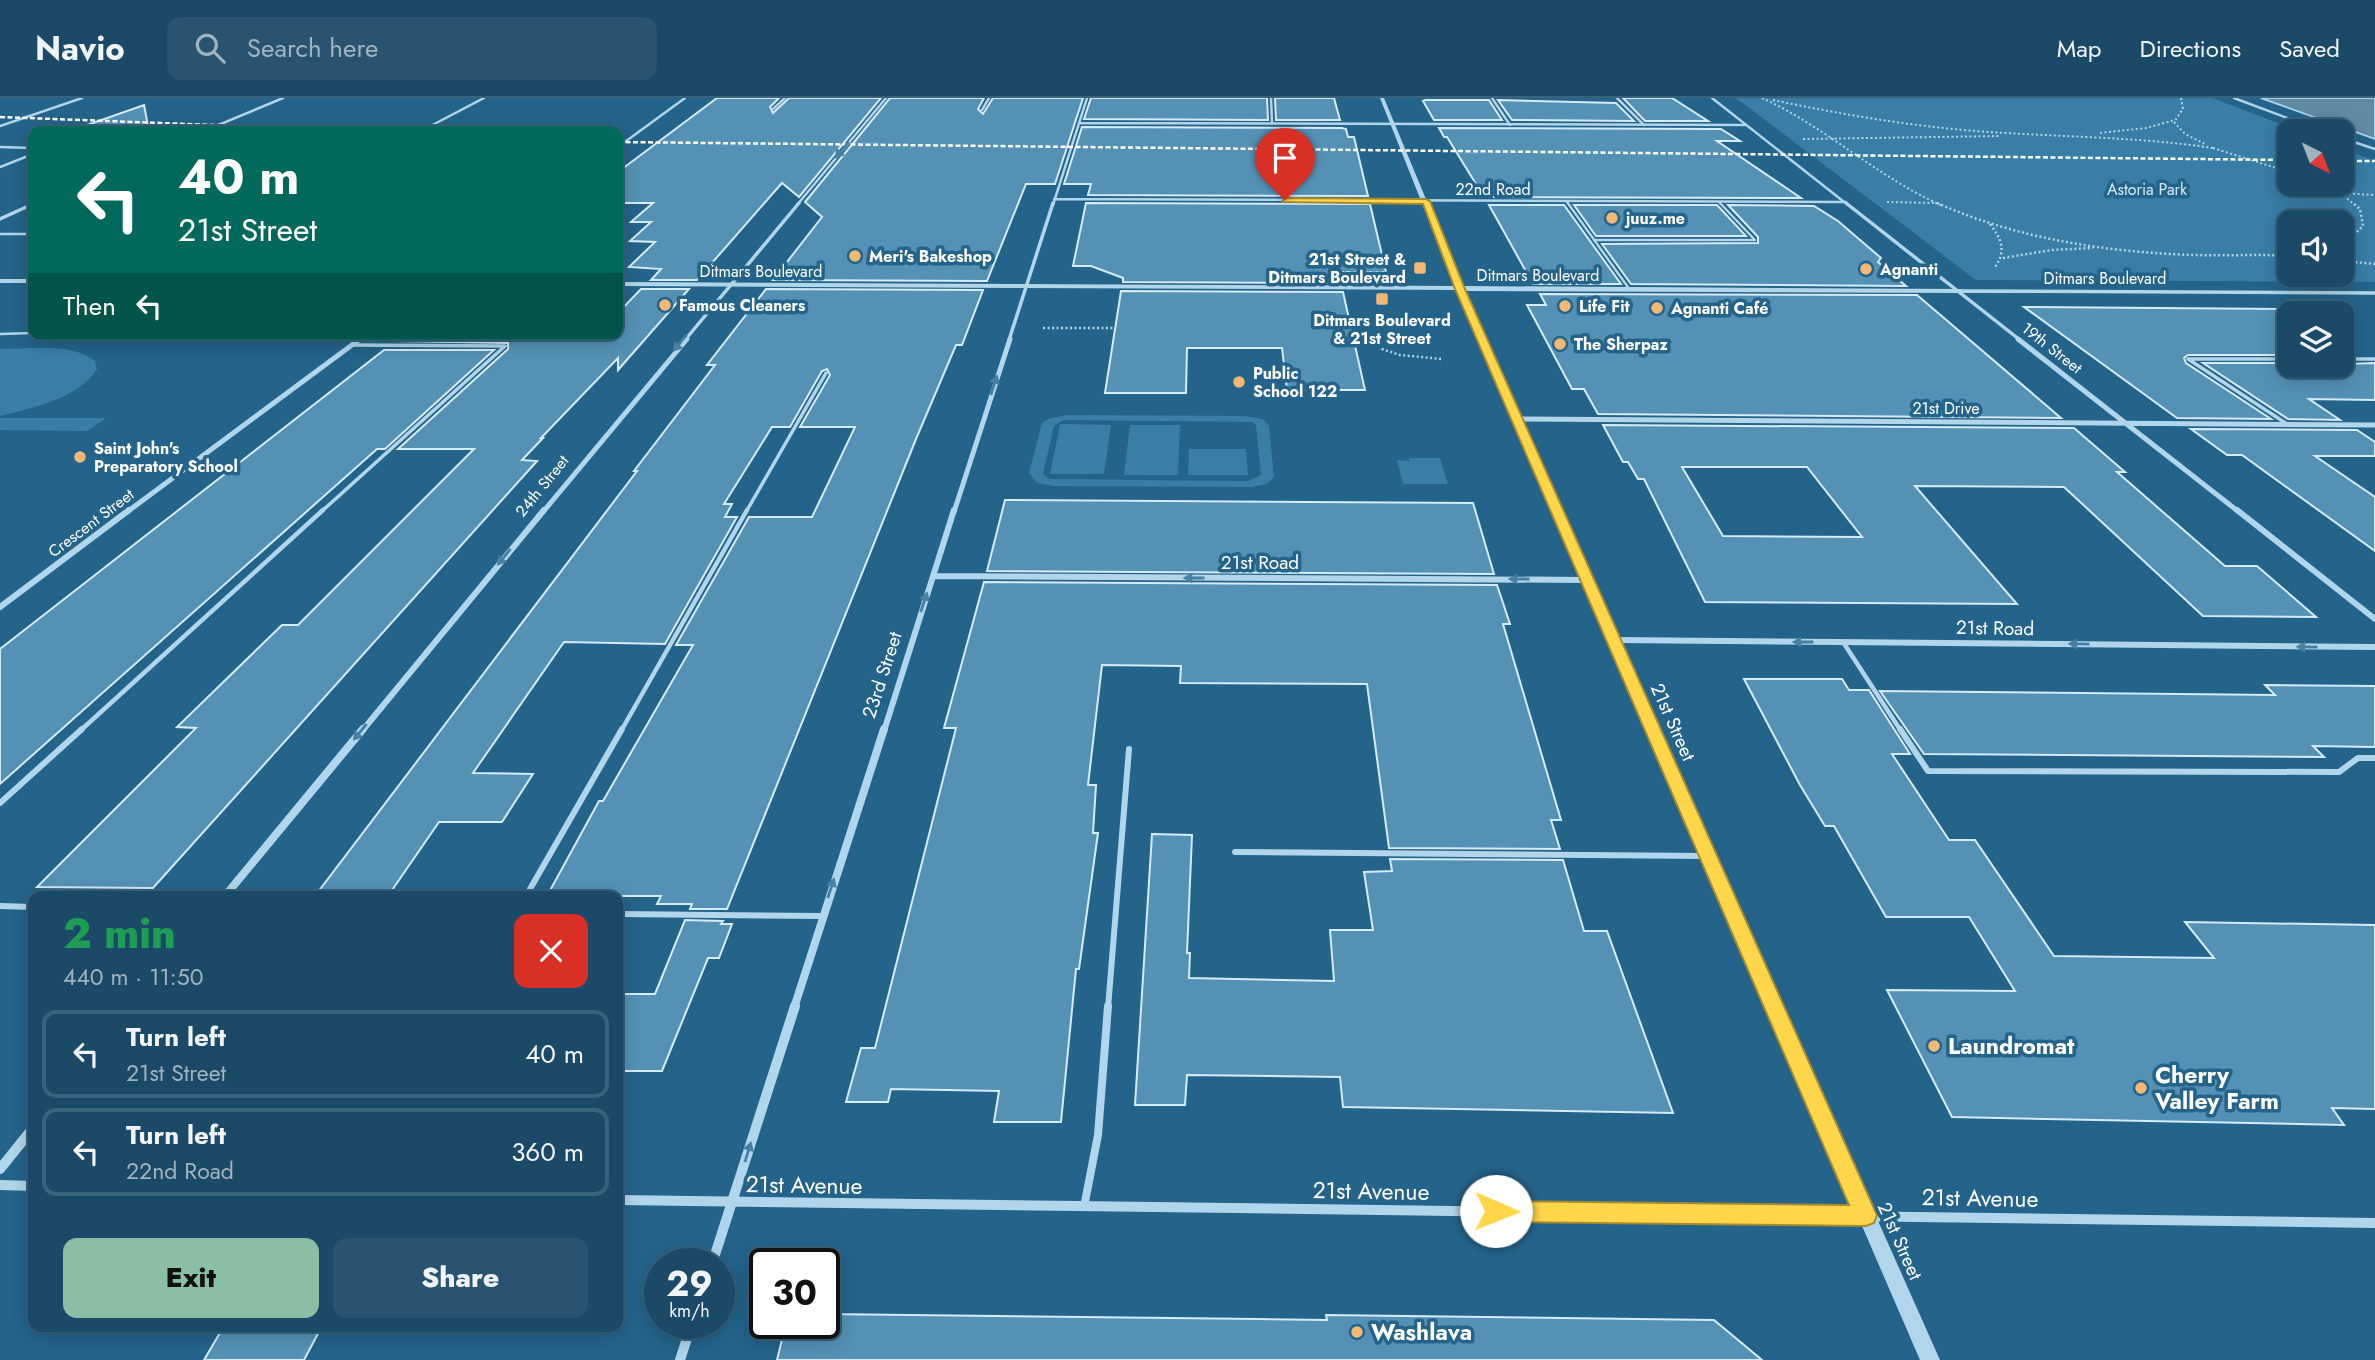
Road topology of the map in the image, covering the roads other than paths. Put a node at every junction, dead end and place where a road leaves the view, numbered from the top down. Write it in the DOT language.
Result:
graph roads {
  1 [pos="82,98"];
  2 [pos="283,98"];
  3 [pos="484,98"];
  4 [pos="685,98"];
  5 [pos="785,98"];
  6 [pos="886,98"];
  7 [pos="989,98"];
  8 [pos="1087,98"];
  9 [pos="1271,98"];
  10 [pos="1382,98"];
  11 [pos="1492,98"];
  12 [pos="1617,98"];
  13 [pos="1712,98"];
  14 [pos="2234,98"];
  15 [pos="773,109"];
  16 [pos="982,110"];
  17 [pos="2290,119"];
  18 [pos="1079,122"];
  19 [pos="1272,124"];
  20 [pos="1393,124"];
  21 [pos="1510,125"];
  22 [pos="1644,125"];
  23 [pos="1747,125"];
  24 [pos="0,126"];
  25 [pos="216,126"];
  26 [pos="431,126"];
  27 [pos="2354,142"];
  28 [pos="623,143"];
  29 [pos="0,147"];
  30 [pos="28,148"];
  31 [pos="2375,149"];
  32 [pos="28,157"];
  33 [pos="0,167"];
  34 [pos="1055,199"];
  35 [pos="1426,201"];
  36 [pos="1567,202"];
  37 [pos="1719,202"];
  38 [pos="1847,202"];
  39 [pos="28,206"];
  40 [pos="0,219"];
  41 [pos="0,234"];
  42 [pos="28,234"];
  43 [pos="1594,240"];
  44 [pos="0,281"];
  45 [pos="28,281"];
  46 [pos="623,284"];
  47 [pos="730,284"];
  48 [pos="1025,286"];
  49 [pos="1460,289"];
  50 [pos="1630,290"];
  51 [pos="1961,291"];
  52 [pos="2375,293"];
  53 [pos="28,333"];
  54 [pos="0,334"];
  55 [pos="358,340"];
  56 [pos="351,345"];
  57 [pos="2277,359"];
  58 [pos="2354,359"];
  59 [pos="2375,359"];
  60 [pos="826,373"];
  61 [pos="1517,419"];
  62 [pos="2124,422"];
  63 [pos="2287,424"];
  64 [pos="2375,425"];
  65 [pos="933,576"];
  66 [pos="1587,580"];
  67 [pos="0,607"];
  68 [pos="2375,619"];
  69 [pos="1614,640"];
  70 [pos="1843,642"];
  71 [pos="2375,647"];
  72 [pos="1129,749"];
  73 [pos="2375,758"];
  74 [pos="0,803"];
  75 [pos="1235,852"];
  76 [pos="1708,856"];
  77 [pos="229,891"];
  78 [pos="529,891"];
  79 [pos="0,906"];
  80 [pos="28,907"];
  81 [pos="623,914"];
  82 [pos="822,916"];
  83 [pos="28,1134"];
  84 [pos="0,1169"];
  85 [pos="0,1185"];
  86 [pos="28,1186"];
  87 [pos="623,1200"];
  88 [pos="732,1203"];
  89 [pos="1084,1207"];
  90 [pos="1866,1215"];
  91 [pos="2375,1223"];
  92 [pos="717,1248"];
  93 [pos="687,1339"];
  94 [pos="680,1360"];
  95 [pos="1930,1360"];
  1 -- 24 [label="street"];
  2 -- 25 [label="street"];
  3 -- 26 [label="street"];
  4 -- 28 [label="street"];
  5 -- 15 [label="lane"];
  6 -- 47 [label="street, 24th Street, one-way"];
  7 -- 16 [label="lane"];
  8 -- 18 [label="street, 23rd Street"];
  9 -- 19 [label="lane"];
  10 -- 20 [label="street, 21st Street"];
  11 -- 21 [label="lane"];
  12 -- 22 [label="lane"];
  13 -- 23 [label="street, 19th Street"];
  14 -- 17 [label="street"];
  18 -- 19 [label="street"];
  18 -- 34 [label="street, 23rd Street"];
  19 -- 20 [label="street"];
  20 -- 21 [label="street"];
  20 -- 35 [label="street, 21st Street"];
  21 -- 22 [label="street"];
  22 -- 23 [label="street"];
  23 -- 38 [label="street, 19th Street"];
  27 -- 31 [label="street"];
  29 -- 30 [label="lane"];
  32 -- 33 [label="lane"];
  34 -- 35 [label="street, 22nd Road"];
  34 -- 48 [label="street, 23rd Street"];
  35 -- 36 [label="street, 22nd Road"];
  35 -- 49 [label="street, 21st Street"];
  36 -- 37 [label="street, 22nd Road"];
  36 -- 43 [label="lane"];
  37 -- 38 [label="street, 22nd Road"];
  37 -- 43 [label="lane"];
  38 -- 51 [label="street, 19th Street"];
  39 -- 40 [label="street"];
  41 -- 42 [label="lane"];
  43 -- 50 [label="lane"];
  44 -- 45 [label="street"];
  46 -- 47 [label="street, Ditmars Boulevard"];
  47 -- 48 [label="street, Ditmars Boulevard"];
  47 -- 77 [label="street, 24th Street, one-way"];
  48 -- 49 [label="street, Ditmars Boulevard"];
  65 -- 48 [label="street, 23rd Street, one-way"];
  49 -- 50 [label="street, Ditmars Boulevard"];
  49 -- 61 [label="street, 21st Street"];
  50 -- 51 [label="street, Ditmars Boulevard"];
  51 -- 52 [label="street, Ditmars Boulevard"];
  51 -- 62 [label="street, 19th Street"];
  53 -- 54 [label="lane"];
  55 -- 56 [label="street, Crescent Street"];
  56 -- 67 [label="street, Crescent Street"];
  56 -- 74 [label="lane"];
  57 -- 63 [label="lane"];
  58 -- 59 [label="lane"];
  60 -- 78 [label="lane"];
  61 -- 62 [label="street, 21st Drive"];
  61 -- 66 [label="street, 21st Street"];
  62 -- 63 [label="street, 21st Drive"];
  62 -- 68 [label="street, 19th Street"];
  63 -- 64 [label="street, 21st Drive"];
  66 -- 65 [label="street, 21st Road, one-way"];
  82 -- 65 [label="street, 23rd Street, one-way"];
  66 -- 69 [label="street, 21st Street"];
  70 -- 69 [label="street, 21st Road, one-way"];
  69 -- 76 [label="street, 21st Street"];
  71 -- 70 [label="street, 21st Road, one-way"];
  70 -- 73 [label="lane"];
  72 -- 89 [label="lane"];
  75 -- 76 [label="lane"];
  76 -- 90 [label="street, 21st Street"];
  79 -- 80 [label="lane"];
  81 -- 82 [label="lane"];
  88 -- 82 [label="street, 23rd Street, one-way"];
  83 -- 84 [label="street"];
  85 -- 86 [label="street"];
  87 -- 88 [label="street, 21st Avenue"];
  88 -- 89 [label="street, 21st Avenue"];
  88 -- 92 [label="street, 23rd Street"];
  89 -- 90 [label="street, 21st Avenue"];
  90 -- 91 [label="street, 21st Avenue"];
  90 -- 95 [label="street, 21st Street"];
  93 -- 94 [label="street"];
}
